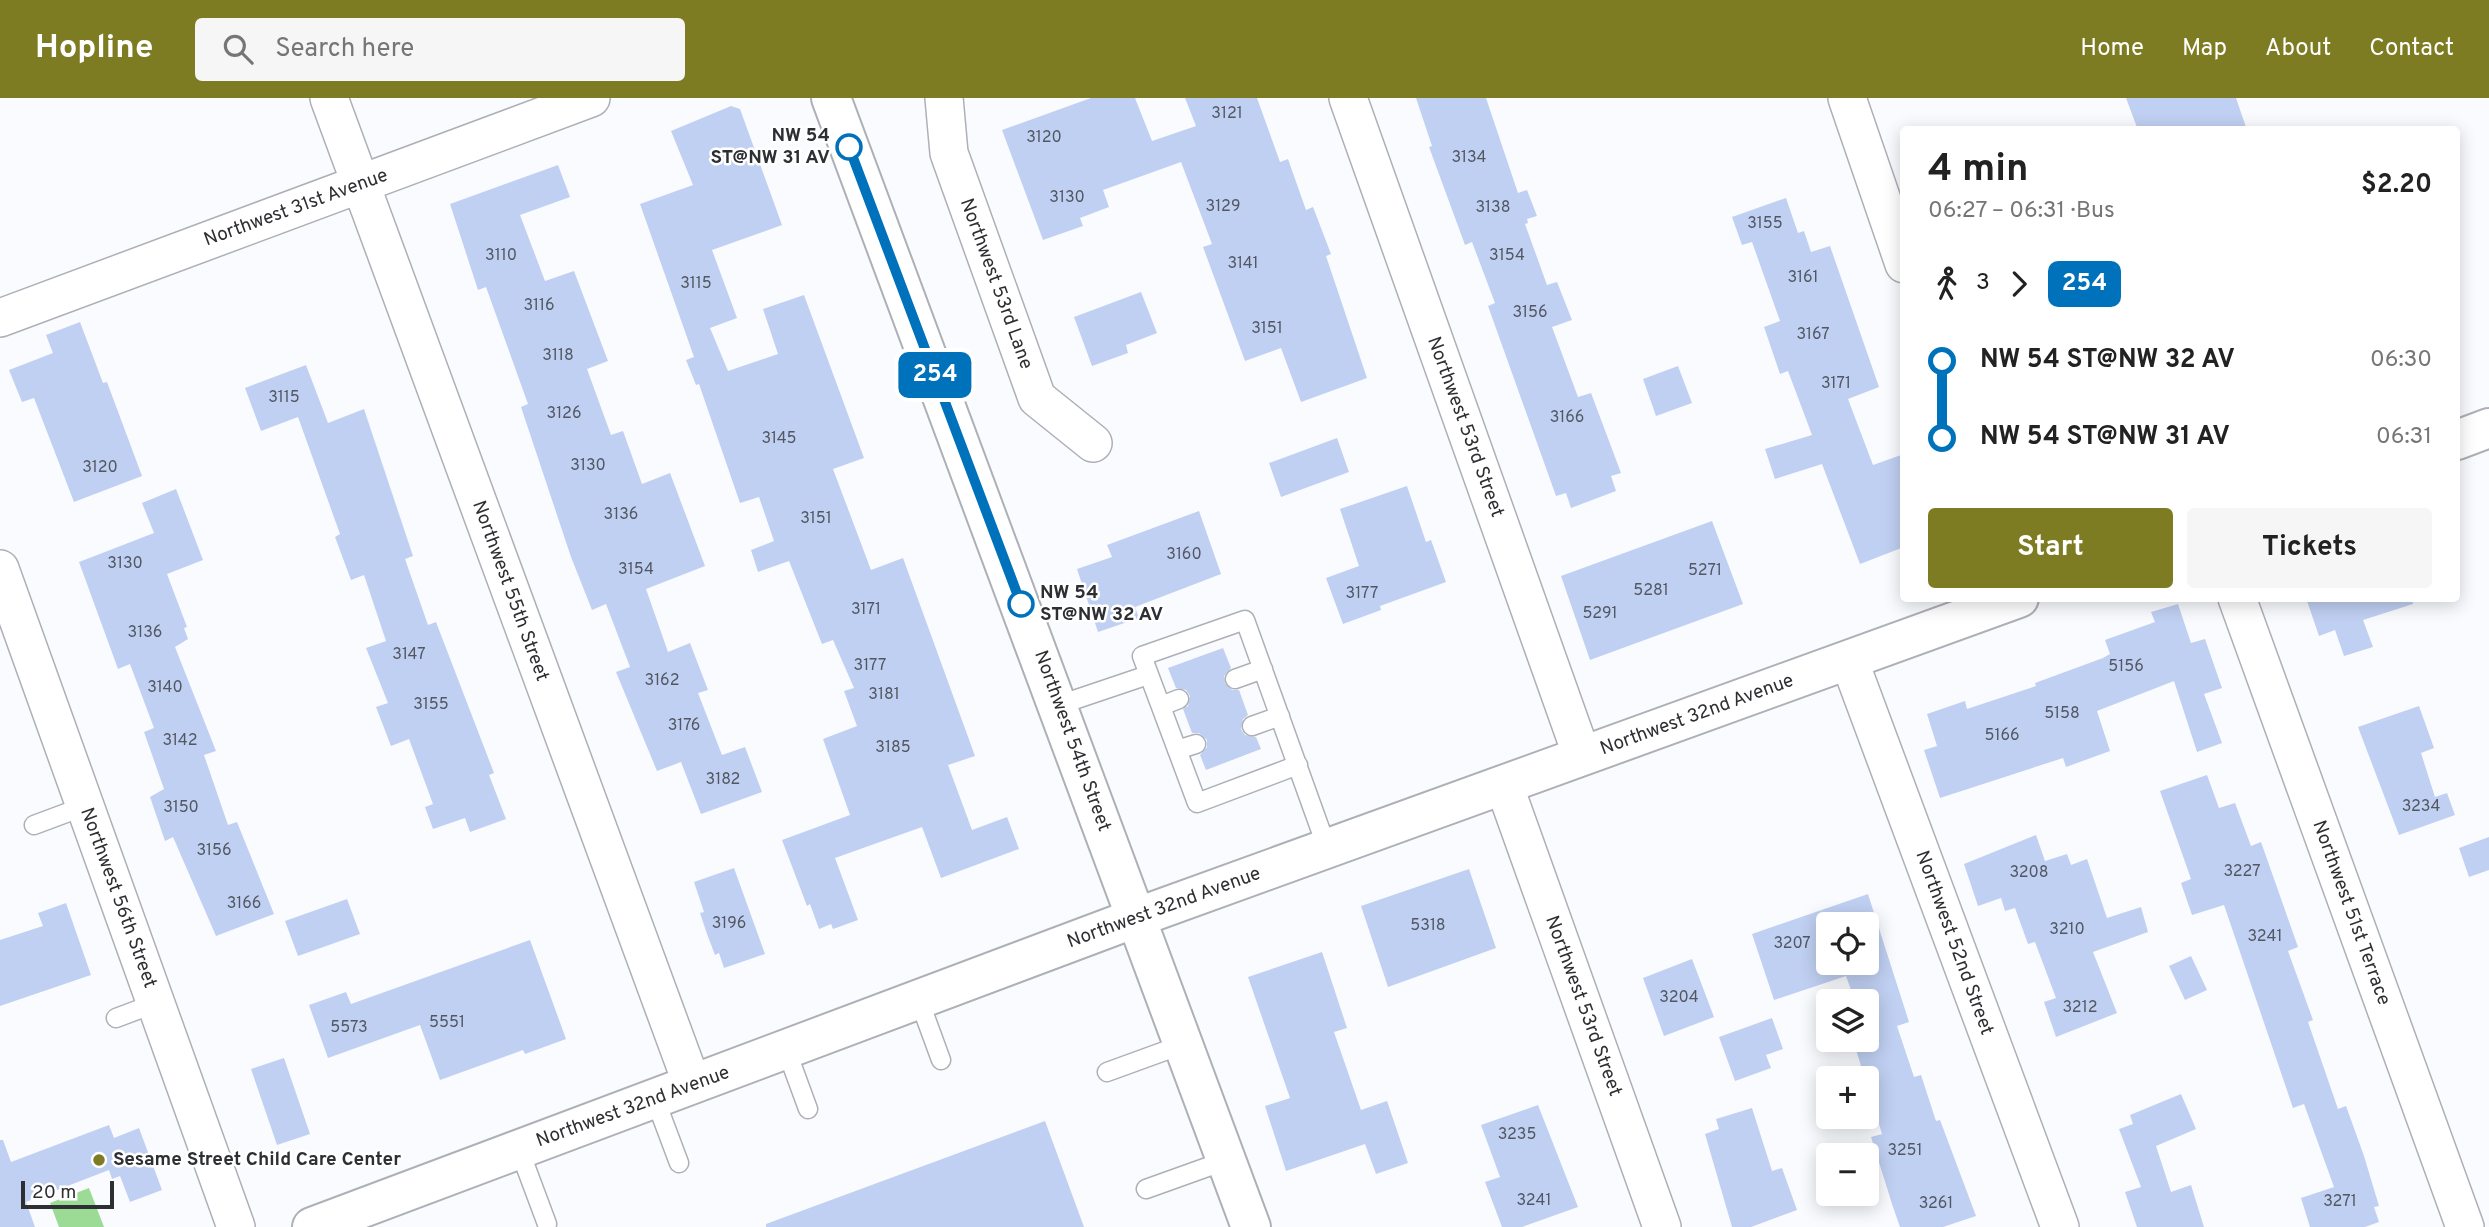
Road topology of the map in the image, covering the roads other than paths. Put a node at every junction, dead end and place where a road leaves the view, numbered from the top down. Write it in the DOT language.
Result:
graph roads {
  1 [pos="329,98"];
  2 [pos="592,98"];
  3 [pos="831,98"];
  4 [pos="944,98"];
  5 [pos="1348,98"];
  6 [pos="1847,98"];
  7 [pos="360,184"];
  8 [pos="1900,252"];
  9 [pos="0,318"];
  10 [pos="2489,428"];
  11 [pos="2460,439"];
  12 [pos="1094,443"];
  13 [pos="0,569"];
  14 [pos="2008,602"];
  15 [pos="2238,602"];
  16 [pos="1849,660"];
  17 [pos="1263,669"];
  18 [pos="1148,675"];
  19 [pos="1235,679"];
  20 [pos="1180,699"];
  21 [pos="1059,705"];
  22 [pos="1161,706"];
  23 [pos="1280,716"];
  24 [pos="1252,726"];
  25 [pos="1196,744"];
  26 [pos="1177,750"];
  27 [pos="1583,756"];
  28 [pos="1298,765"];
  29 [pos="1504,785"];
  30 [pos="85,806"];
  31 [pos="34,825"];
  32 [pos="1327,848"];
  33 [pos="1138,917"];
  34 [pos="919,1000"];
  35 [pos="156,1003"];
  36 [pos="116,1018"];
  37 [pos="1184,1044"];
  38 [pos="786,1049"];
  39 [pos="941,1060"];
  40 [pos="1107,1072"];
  41 [pos="692,1084"];
  42 [pos="655,1099"];
  43 [pos="807,1109"];
  44 [pos="519,1149"];
  45 [pos="1227,1160"];
  46 [pos="679,1163"];
  47 [pos="1146,1189"];
  48 [pos="547,1224"];
  49 [pos="236,1227"];
  50 [pos="312,1227"];
  51 [pos="1251,1227"];
  52 [pos="1662,1227"];
  53 [pos="2060,1227"];
  54 [pos="2465,1227"];
  1 -- 7 [label="street, Northwest 55th Street"];
  2 -- 7 [label="street, Northwest 31st Avenue"];
  3 -- 21 [label="main road, Northwest 54th Street"];
  4 -- 12 [label="street, Northwest 53rd Lane"];
  5 -- 27 [label="street, Northwest 53rd Street"];
  6 -- 8 [label="street"];
  7 -- 9 [label="street, Northwest 31st Avenue"];
  7 -- 41 [label="street, Northwest 55th Street"];
  10 -- 11 [label="main road"];
  13 -- 30 [label="street, Northwest 56th Street"];
  14 -- 16 [label="main road, Northwest 32nd Avenue"];
  15 -- 54 [label="street, Northwest 51st Terrace"];
  16 -- 27 [label="main road, Northwest 32nd Avenue"];
  16 -- 53 [label="street, Northwest 52nd Street"];
  17 -- 18 [label="lane"];
  17 -- 19 [label="lane"];
  17 -- 23 [label="lane"];
  18 -- 21 [label="lane"];
  18 -- 22 [label="lane"];
  20 -- 22 [label="lane"];
  21 -- 33 [label="main road, Northwest 54th Street"];
  22 -- 26 [label="lane"];
  23 -- 24 [label="lane"];
  23 -- 28 [label="lane"];
  25 -- 26 [label="lane"];
  26 -- 28 [label="lane"];
  27 -- 29 [label="main road, Northwest 32nd Avenue"];
  28 -- 32 [label="lane"];
  29 -- 32 [label="main road, Northwest 32nd Avenue"];
  29 -- 52 [label="street, Northwest 53rd Street"];
  30 -- 31 [label="lane"];
  30 -- 35 [label="street, Northwest 56th Street"];
  32 -- 33 [label="main road, Northwest 32nd Avenue"];
  33 -- 34 [label="main road, Northwest 32nd Avenue"];
  33 -- 37 [label="main road, Northwest 54th Street"];
  34 -- 38 [label="main road, Northwest 32nd Avenue"];
  34 -- 39 [label="lane"];
  35 -- 36 [label="lane"];
  35 -- 49 [label="street, Northwest 56th Street"];
  37 -- 40 [label="lane"];
  37 -- 45 [label="main road, Northwest 54th Street"];
  38 -- 41 [label="main road, Northwest 32nd Avenue"];
  38 -- 43 [label="lane"];
  41 -- 42 [label="main road, Northwest 32nd Avenue"];
  42 -- 44 [label="main road, Northwest 32nd Avenue"];
  42 -- 46 [label="lane"];
  44 -- 48 [label="lane"];
  44 -- 50 [label="main road, Northwest 32nd Avenue"];
  45 -- 47 [label="lane"];
  45 -- 51 [label="main road, Northwest 54th Street"];
}
